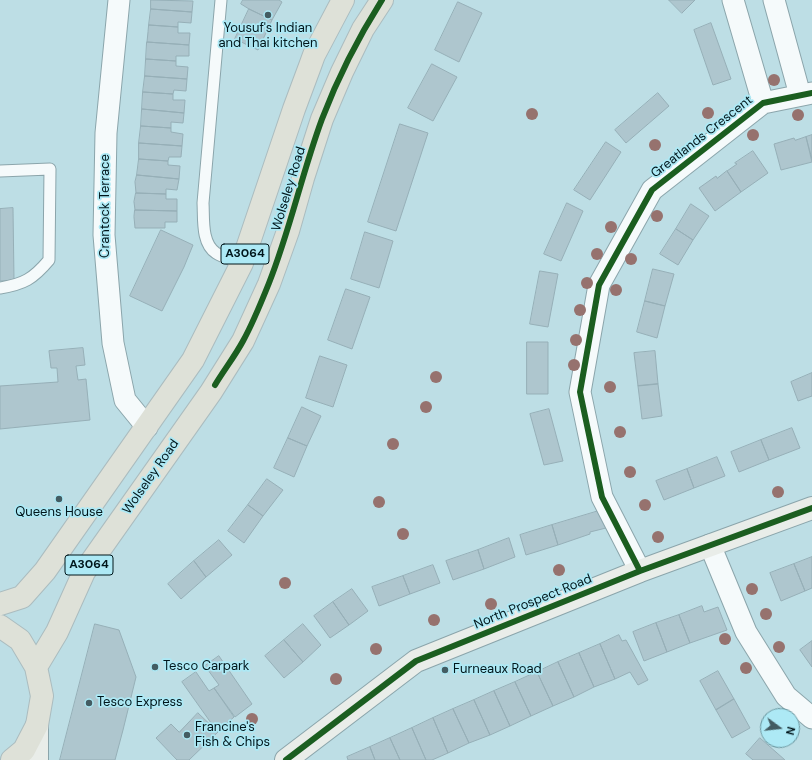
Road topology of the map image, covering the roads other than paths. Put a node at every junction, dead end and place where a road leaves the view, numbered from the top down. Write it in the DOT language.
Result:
graph roads {
  1 [pos="119,0"];
  2 [pos="221,0"];
  3 [pos="343,0"];
  4 [pos="382,0"];
  5 [pos="733,0"];
  6 [pos="774,0"];
  7 [pos="806,94"];
  8 [pos="763,103"];
  9 [pos="0,170"];
  10 [pos="242,263"];
  11 [pos="0,288"];
  12 [pos="147,427"];
  13 [pos="812,508"];
  14 [pos="710,545"];
  15 [pos="640,571"];
  16 [pos="0,604"];
  17 [pos="0,626"];
  18 [pos="36,667"];
  19 [pos="812,718"];
  20 [pos="38,725"];
  21 [pos="12,760"];
  22 [pos="37,760"];
  23 [pos="286,760"];
  1 -- 12 [label="street, Crantock Terrace"];
  2 -- 10 [label="lane"];
  3 -- 10 [label="main road, Wolseley Road / A3064"];
  4 -- 18 [label="main road, Wolseley Road / A3064"];
  5 -- 8 [label="street"];
  6 -- 7 [label="street"];
  7 -- 8 [label="street, Greatlands Crescent"];
  8 -- 15 [label="street, Greatlands Crescent"];
  9 -- 11 [label="lane"];
  10 -- 12 [label="main road, Wolseley Road / A3064"];
  12 -- 16 [label="main road, Wolseley Road / A3064"];
  13 -- 14 [label="street, North Prospect Road"];
  14 -- 15 [label="street, North Prospect Road"];
  14 -- 19 [label="street"];
  15 -- 23 [label="street, North Prospect Road"];
  17 -- 18 [label="main road"];
  18 -- 20 [label="main road"];
  20 -- 21 [label="main road"];
  20 -- 22 [label="street"];
}
